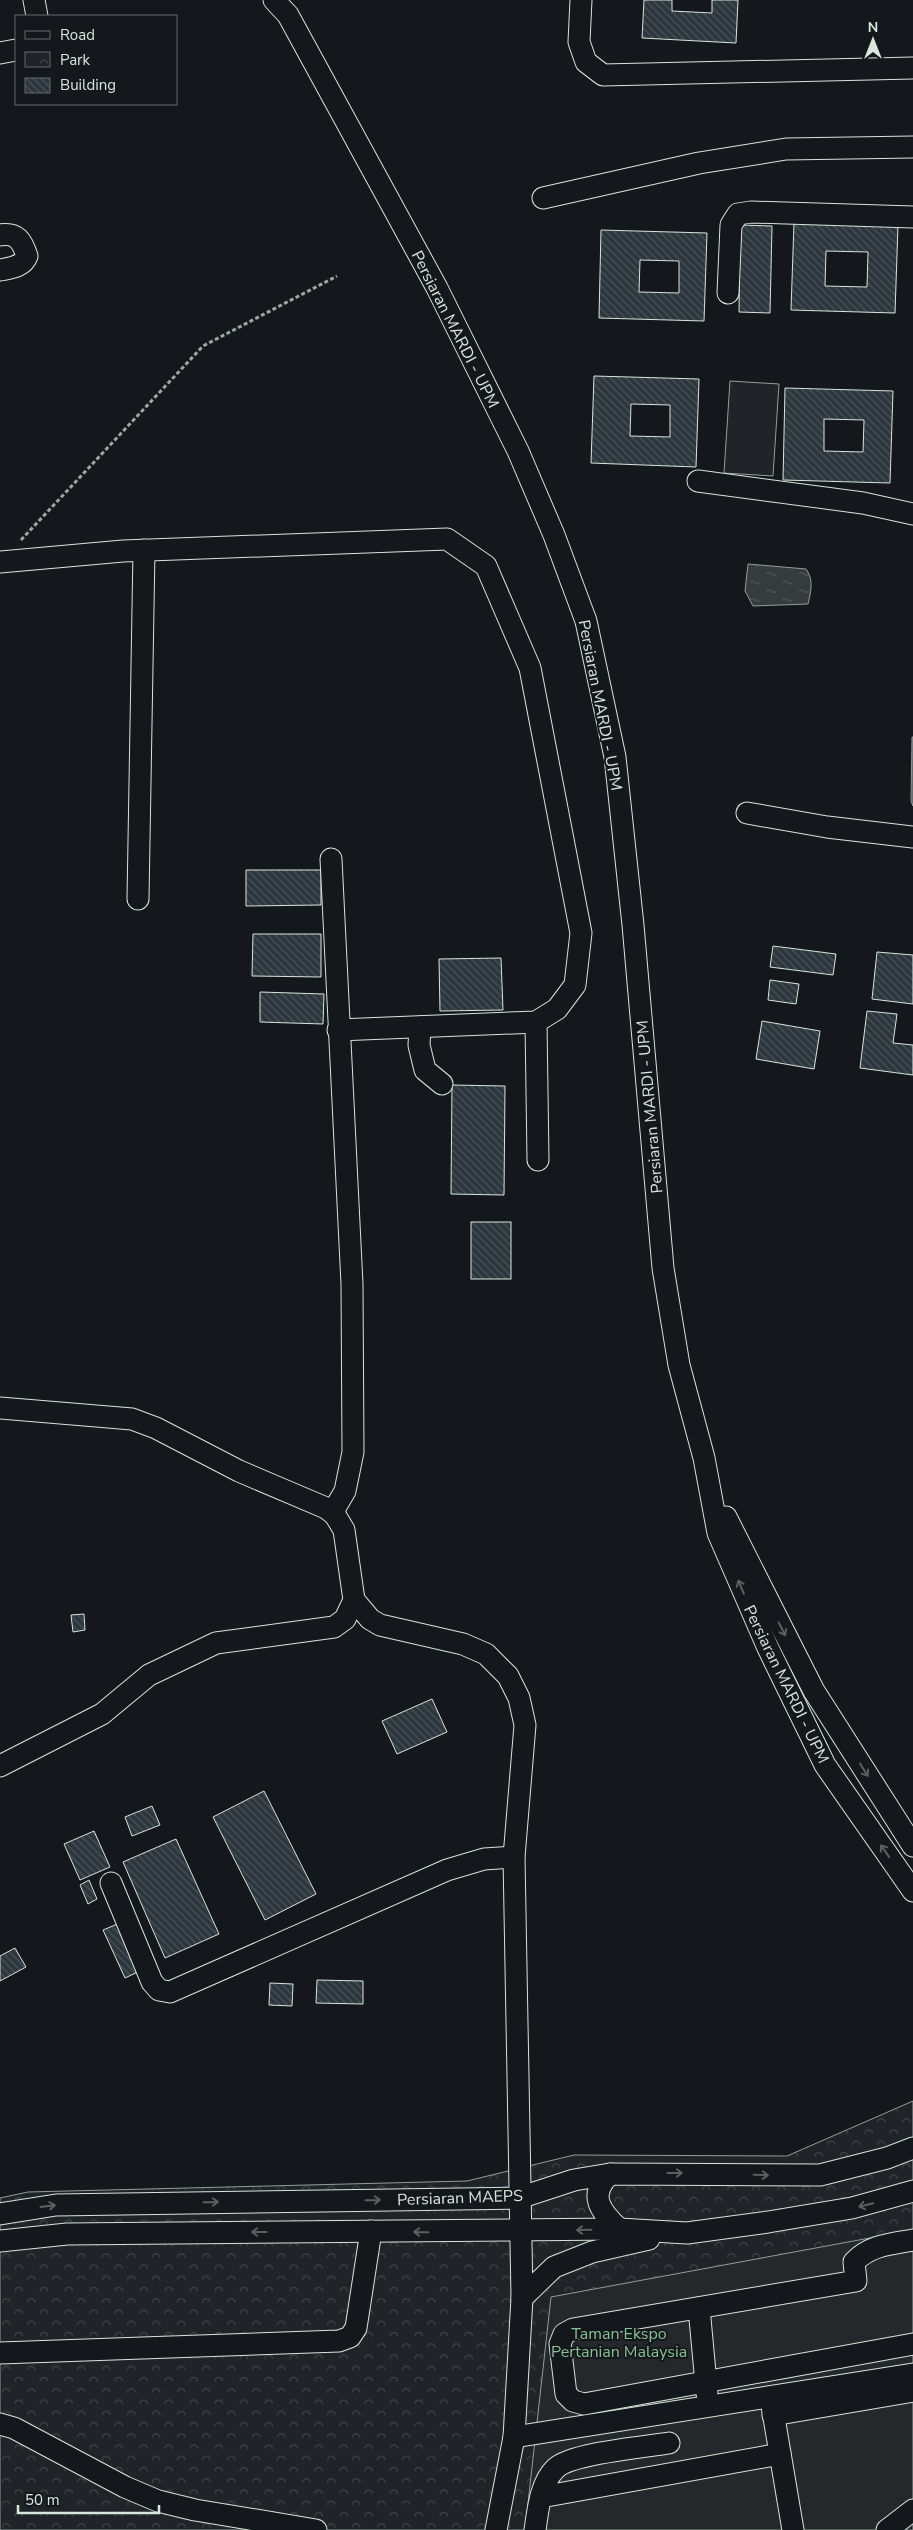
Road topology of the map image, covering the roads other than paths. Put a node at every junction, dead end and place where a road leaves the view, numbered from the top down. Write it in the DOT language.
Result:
graph roads {
  1 [pos="34,0"];
  2 [pos="581,0"];
  3 [pos="283,5"];
  4 [pos="37,15"];
  5 [pos="15,50"];
  6 [pos="0,53"];
  7 [pos="913,68"];
  8 [pos="913,147"];
  9 [pos="543,198"];
  10 [pos="913,217"];
  11 [pos="0,235"];
  12 [pos="0,270"];
  13 [pos="728,293"];
  14 [pos="698,481"];
  15 [pos="913,514"];
  16 [pos="144,550"];
  17 [pos="0,561"];
  18 [pos="747,812"];
  19 [pos="913,837"];
  20 [pos="331,858"];
  21 [pos="138,899"];
  22 [pos="536,1022"];
  23 [pos="420,1028"];
  24 [pos="338,1030"];
  25 [pos="442,1084"];
  26 [pos="538,1160"];
  27 [pos="0,1408"];
  28 [pos="704,1458"];
  29 [pos="339,1502"];
  30 [pos="354,1600"];
  31 [pos="0,1766"];
  32 [pos="913,1846"];
  33 [pos="514,1857"];
  34 [pos="111,1883"];
  35 [pos="913,1891"];
  36 [pos="913,2148"];
  37 [pos="610,2174"];
  38 [pos="913,2191"];
  39 [pos="519,2198"];
  40 [pos="0,2214"];
  41 [pos="521,2230"];
  42 [pos="619,2230"];
  43 [pos="371,2231"];
  44 [pos="686,2233"];
  45 [pos="913,2240"];
  46 [pos="0,2241"];
  47 [pos="522,2298"];
  48 [pos="699,2308"];
  49 [pos="913,2344"];
  50 [pos="0,2353"];
  51 [pos="913,2374"];
  52 [pos="705,2382"];
  53 [pos="913,2391"];
  54 [pos="772,2406"];
  55 [pos="708,2407"];
  56 [pos="0,2424"];
  57 [pos="514,2437"];
  58 [pos="669,2443"];
  59 [pos="780,2454"];
  60 [pos="541,2497"];
  61 [pos="913,2510"];
  62 [pos="316,2530"];
  63 [pos="496,2530"];
  64 [pos="535,2530"];
  65 [pos="793,2530"];
  66 [pos="888,2530"];
  1 -- 4 [label="street"];
  2 -- 7 [label="street"];
  3 -- 28 [label="street, Persiaran MARDI - UPM"];
  5 -- 6 [label="street"];
  8 -- 9 [label="street"];
  10 -- 13 [label="street"];
  11 -- 12 [label="street"];
  14 -- 15 [label="street"];
  16 -- 17 [label="street"];
  16 -- 21 [label="street"];
  16 -- 22 [label="street"];
  18 -- 19 [label="street"];
  20 -- 24 [label="street"];
  22 -- 23 [label="street"];
  22 -- 26 [label="street"];
  23 -- 24 [label="street"];
  23 -- 25 [label="street"];
  24 -- 29 [label="street"];
  27 -- 29 [label="street"];
  28 -- 32 [label="street, Persiaran MARDI - UPM, one-way"];
  35 -- 28 [label="street, Persiaran MARDI - UPM, one-way"];
  29 -- 30 [label="street"];
  30 -- 31 [label="street"];
  30 -- 33 [label="street"];
  33 -- 34 [label="street"];
  33 -- 39 [label="street"];
  37 -- 36 [label="street, Persiaran MAEPS, one-way"];
  37 -- 39 [label="street, Persiaran MAEPS"];
  37 -- 42 [label="street"];
  38 -- 44 [label="street, Persiaran MAEPS, one-way"];
  40 -- 39 [label="street, Persiaran MAEPS, one-way"];
  39 -- 41 [label="street"];
  42 -- 41 [label="street, Persiaran MAEPS, one-way"];
  41 -- 43 [label="street, Persiaran MAEPS, one-way"];
  41 -- 47 [label="street"];
  42 -- 44 [label="street, Persiaran MAEPS"];
  43 -- 46 [label="street, Persiaran MAEPS, one-way"];
  43 -- 50 [label="street"];
  44 -- 47 [label="street"];
  45 -- 48 [label="street"];
  47 -- 57 [label="street"];
  48 -- 52 [label="street"];
  48 -- 52 [label="street"];
  49 -- 52 [label="street"];
  51 -- 54 [label="street"];
  52 -- 55 [label="street"];
  53 -- 54 [label="street"];
  54 -- 55 [label="street"];
  54 -- 59 [label="street"];
  55 -- 57 [label="street"];
  56 -- 62 [label="street"];
  57 -- 63 [label="street"];
  58 -- 60 [label="street"];
  59 -- 60 [label="street"];
  59 -- 65 [label="street"];
  60 -- 64 [label="street"];
  61 -- 66 [label="street"];
}
